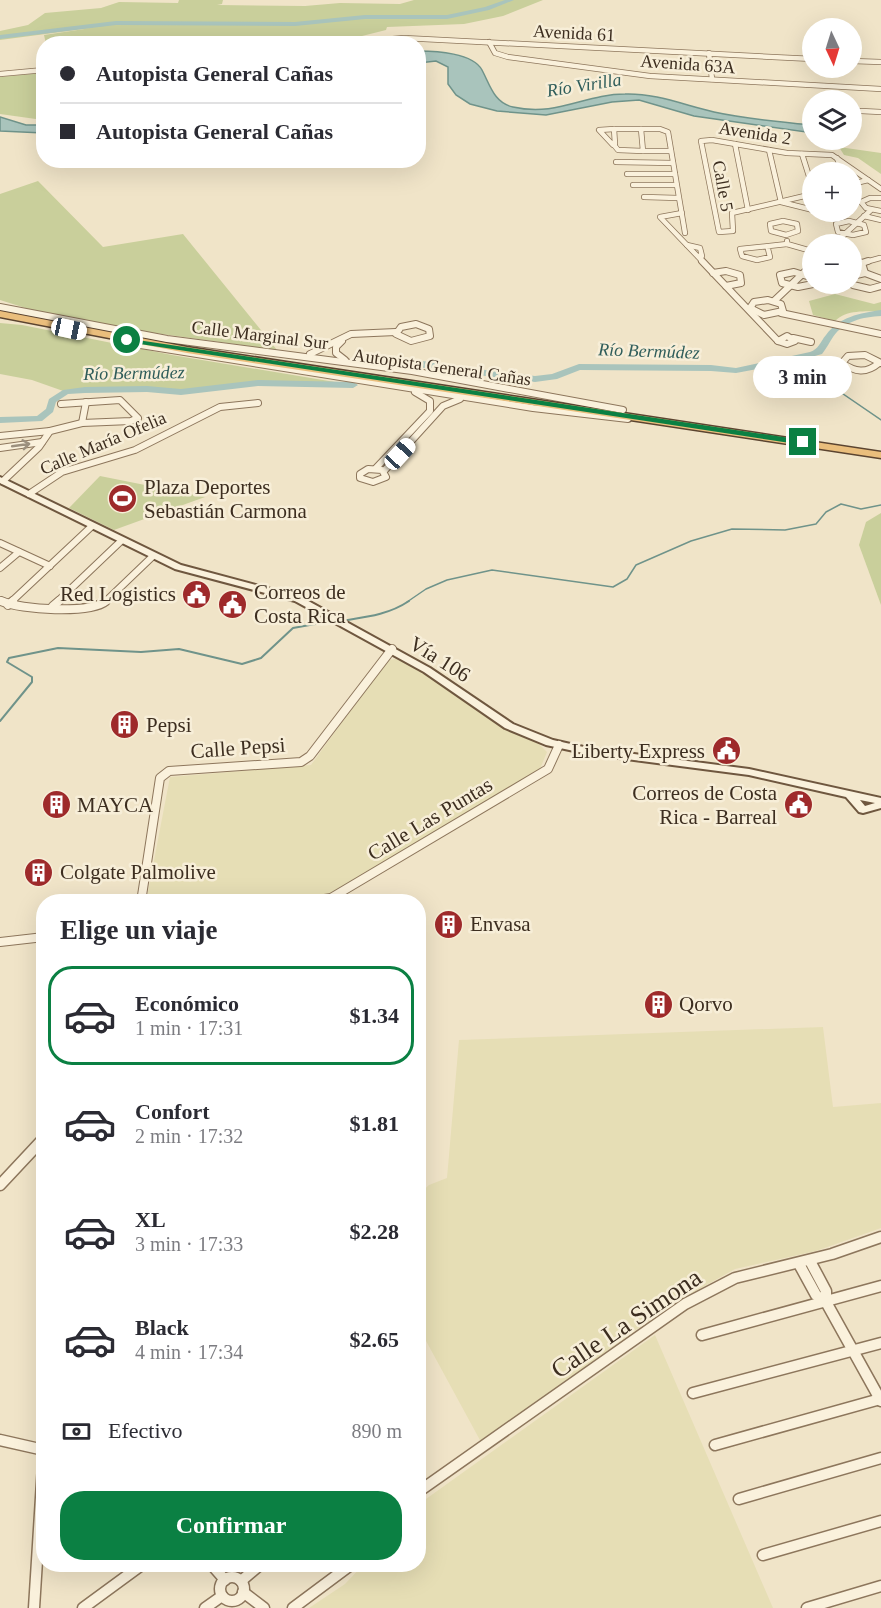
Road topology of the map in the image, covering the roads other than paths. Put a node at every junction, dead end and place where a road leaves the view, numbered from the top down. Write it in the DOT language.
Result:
graph roads {
  1 [pos="405,32"];
  2 [pos="404,36"];
  3 [pos="426,39"];
  4 [pos="489,42"];
  5 [pos="709,53"];
  6 [pos="802,58"];
  7 [pos="862,61"];
  8 [pos="881,62"];
  9 [pos="36,71"];
  10 [pos="0,74"];
  11 [pos="712,79"];
  12 [pos="881,89"];
  13 [pos="862,111"];
  14 [pos="881,112"];
  15 [pos="614,129"];
  16 [pos="641,129"];
  17 [pos="703,140"];
  18 [pos="735,144"];
  19 [pos="614,145"];
  20 [pos="769,150"];
  21 [pos="643,151"];
  22 [pos="671,151"];
  23 [pos="802,153"];
  24 [pos="837,158"];
  25 [pos="616,162"];
  26 [pos="805,162"];
  27 [pos="838,162"];
  28 [pos="673,163"];
  29 [pos="627,174"];
  30 [pos="675,174"];
  31 [pos="868,180"];
  32 [pos="862,182"];
  33 [pos="633,185"];
  34 [pos="676,185"];
  35 [pos="881,189"];
  36 [pos="802,195"];
  37 [pos="644,197"];
  38 [pos="678,198"];
  39 [pos="881,198"];
  40 [pos="781,202"];
  41 [pos="802,207"];
  42 [pos="748,210"];
  43 [pos="871,210"];
  44 [pos="881,211"];
  45 [pos="682,213"];
  46 [pos="864,216"];
  47 [pos="881,220"];
  48 [pos="856,223"];
  49 [pos="685,232"];
  50 [pos="846,233"];
  51 [pos="786,235"];
  52 [pos="787,244"];
  53 [pos="802,247"];
  54 [pos="768,249"];
  55 [pos="878,251"];
  56 [pos="881,258"];
  57 [pos="862,263"];
  58 [pos="713,273"];
  59 [pos="865,273"];
  60 [pos="802,274"];
  61 [pos="862,274"];
  62 [pos="881,279"];
  63 [pos="790,285"];
  64 [pos="726,286"];
  65 [pos="802,286"];
  66 [pos="881,286"];
  67 [pos="862,287"];
  68 [pos="739,300"];
  69 [pos="774,301"];
  70 [pos="751,304"];
  71 [pos="0,311"];
  72 [pos="782,311"];
  73 [pos="759,318"];
  74 [pos="0,320"];
  75 [pos="396,333"];
  76 [pos="881,336"];
  77 [pos="811,342"];
  78 [pos="128,343"];
  79 [pos="187,350"];
  80 [pos="303,355"];
  81 [pos="352,362"];
  82 [pos="880,363"];
  83 [pos="403,388"];
  84 [pos="475,399"];
  85 [pos="86,402"];
  86 [pos="258,403"];
  87 [pos="61,404"];
  88 [pos="623,410"];
  89 [pos="82,423"];
  90 [pos="50,431"];
  91 [pos="0,436"];
  92 [pos="42,442"];
  93 [pos="0,448"];
  94 [pos="841,449"];
  95 [pos="881,450"];
  96 [pos="881,455"];
  97 [pos="376,468"];
  98 [pos="384,471"];
  99 [pos="1,481"];
  100 [pos="29,494"];
  101 [pos="92,526"];
  102 [pos="121,541"];
  103 [pos="0,543"];
  104 [pos="19,552"];
  105 [pos="153,556"];
  106 [pos="50,566"];
  107 [pos="0,568"];
  108 [pos="0,600"];
  109 [pos="8,605"];
  110 [pos="53,606"];
  111 [pos="392,649"];
  112 [pos="558,745"];
  113 [pos="881,803"];
  114 [pos="142,894"];
  115 [pos="338,894"];
  116 [pos="36,938"];
  117 [pos="0,942"];
  118 [pos="36,1147"];
  119 [pos="0,1185"];
  120 [pos="881,1237"];
  121 [pos="810,1261"];
  122 [pos="799,1264"];
  123 [pos="881,1286"];
  124 [pos="826,1302"];
  125 [pos="702,1335"];
  126 [pos="881,1343"];
  127 [pos="852,1350"];
  128 [pos="693,1394"];
  129 [pos="880,1400"];
  130 [pos="0,1440"];
  131 [pos="715,1445"];
  132 [pos="36,1448"];
  133 [pos="881,1458"];
  134 [pos="426,1486"];
  135 [pos="739,1499"];
  136 [pos="881,1521"];
  137 [pos="763,1555"];
  138 [pos="38,1572"];
  139 [pos="132,1572"];
  140 [pos="218,1572"];
  141 [pos="255,1572"];
  142 [pos="341,1572"];
  143 [pos="225,1580"];
  144 [pos="881,1586"];
  145 [pos="239,1595"];
  146 [pos="222,1596"];
  147 [pos="34,1608"];
  148 [pos="83,1608"];
  149 [pos="205,1608"];
  150 [pos="264,1608"];
  151 [pos="293,1608"];
  152 [pos="807,1608"];
  1 -- 2 [label="street"];
  3 -- 4 [label="street, Avenida 61"];
  4 -- 5 [label="street, Avenida 61"];
  4 -- 11 [label="street, Avenida 63A"];
  5 -- 6 [label="street, Avenida 61"];
  5 -- 11 [label="street"];
  7 -- 8 [label="street"];
  9 -- 10 [label="street"];
  11 -- 12 [label="street, Avenida 63A"];
  13 -- 14 [label="street"];
  15 -- 16 [label="street"];
  15 -- 19 [label="street"];
  15 -- 19 [label="street"];
  16 -- 21 [label="street"];
  16 -- 22 [label="street"];
  17 -- 18 [label="street, Avenida 2"];
  17 -- 42 [label="street, Calle 5"];
  18 -- 20 [label="street, Avenida 2"];
  18 -- 42 [label="street"];
  19 -- 21 [label="street"];
  20 -- 23 [label="street, Avenida 2"];
  20 -- 40 [label="street"];
  21 -- 22 [label="street"];
  22 -- 28 [label="street"];
  23 -- 24 [label="street, Avenida 2"];
  23 -- 26 [label="street"];
  24 -- 27 [label="street"];
  24 -- 31 [label="street"];
  25 -- 28 [label="street"];
  28 -- 30 [label="street"];
  29 -- 30 [label="street"];
  30 -- 34 [label="street"];
  31 -- 32 [label="street"];
  31 -- 35 [label="street"];
  33 -- 34 [label="street"];
  34 -- 38 [label="street"];
  36 -- 40 [label="street"];
  37 -- 38 [label="street"];
  38 -- 45 [label="street"];
  39 -- 43 [label="street"];
  40 -- 41 [label="street"];
  40 -- 42 [label="street"];
  43 -- 44 [label="street"];
  43 -- 46 [label="street"];
  45 -- 49 [label="street"];
  45 -- 58 [label="street"];
  46 -- 47 [label="street"];
  46 -- 48 [label="street"];
  48 -- 50 [label="street"];
  48 -- 50 [label="street"];
  48 -- 50 [label="street"];
  51 -- 51 [label="street"];
  51 -- 52 [label="street"];
  52 -- 53 [label="street"];
  52 -- 54 [label="street"];
  54 -- 54 [label="street"];
  55 -- 56 [label="street"];
  56 -- 57 [label="street"];
  57 -- 59 [label="street"];
  58 -- 64 [label="street"];
  58 -- 64 [label="street"];
  59 -- 61 [label="street"];
  59 -- 62 [label="street"];
  60 -- 63 [label="street"];
  60 -- 63 [label="street"];
  63 -- 65 [label="street"];
  63 -- 69 [label="street"];
  64 -- 68 [label="street"];
  66 -- 67 [label="street"];
  68 -- 70 [label="street"];
  68 -- 73 [label="street"];
  69 -- 70 [label="street"];
  69 -- 72 [label="street"];
  70 -- 73 [label="street"];
  71 -- 79 [label="highway, Autopista General Cañas"];
  71 -- 80 [label="street, Calle Marginal Sur"];
  71 -- 88 [label="highway, Autopista General Cañas"];
  72 -- 73 [label="street"];
  72 -- 76 [label="street"];
  73 -- 77 [label="street"];
  74 -- 78 [label="highway"];
  75 -- 75 [label="street"];
  75 -- 80 [label="street"];
  75 -- 81 [label="street"];
  78 -- 79 [label="highway"];
  78 -- 83 [label="street"];
  79 -- 94 [label="highway, Autopista General Cañas"];
  80 -- 81 [label="street, Calle Marginal Sur"];
  81 -- 88 [label="street, Calle Marginal Sur"];
  82 -- 82 [label="street"];
  83 -- 84 [label="street"];
  83 -- 97 [label="street"];
  84 -- 94 [label="street"];
  84 -- 98 [label="street"];
  85 -- 87 [label="street"];
  85 -- 89 [label="street"];
  85 -- 89 [label="street"];
  86 -- 100 [label="street, Calle María Ofelia"];
  88 -- 95 [label="highway, Autopista General Cañas"];
  89 -- 90 [label="street"];
  90 -- 91 [label="street"];
  90 -- 92 [label="street"];
  93 -- 92 [label="street, one-way"];
  92 -- 99 [label="street"];
  94 -- 96 [label="highway, Autopista General Cañas"];
  97 -- 98 [label="street"];
  97 -- 98 [label="street"];
  99 -- 100 [label="main road, Vía 106"];
  100 -- 101 [label="main road, Vía 106"];
  101 -- 102 [label="main road, Vía 106"];
  101 -- 106 [label="street"];
  102 -- 105 [label="main road, Vía 106"];
  102 -- 110 [label="street"];
  103 -- 104 [label="street"];
  104 -- 106 [label="street"];
  104 -- 107 [label="street"];
  105 -- 110 [label="street"];
  105 -- 111 [label="main road, Vía 106"];
  106 -- 109 [label="street"];
  108 -- 109 [label="street"];
  109 -- 110 [label="street"];
  111 -- 112 [label="main road, Vía 106"];
  111 -- 114 [label="street, Calle Pepsi"];
  112 -- 113 [label="main road, Vía 106"];
  112 -- 115 [label="street, Calle Las Puntas"];
  116 -- 117 [label="street"];
  118 -- 119 [label="street"];
  120 -- 121 [label="street, Calle La Simona"];
  121 -- 122 [label="street, Calle La Simona"];
  121 -- 124 [label="street"];
  122 -- 124 [label="street"];
  122 -- 134 [label="street, Calle La Simona"];
  123 -- 124 [label="street"];
  124 -- 125 [label="street"];
  124 -- 127 [label="street"];
  126 -- 127 [label="street"];
  127 -- 128 [label="street"];
  127 -- 129 [label="street"];
  129 -- 131 [label="street"];
  130 -- 132 [label="street"];
  133 -- 135 [label="street"];
  136 -- 137 [label="street"];
  138 -- 147 [label="street"];
  139 -- 148 [label="street"];
  140 -- 143 [label="street"];
  141 -- 145 [label="street"];
  142 -- 151 [label="street"];
  143 -- 145 [label="street"];
  143 -- 146 [label="street"];
  144 -- 152 [label="street"];
  145 -- 146 [label="street"];
  145 -- 150 [label="street"];
  146 -- 149 [label="street"];
}
